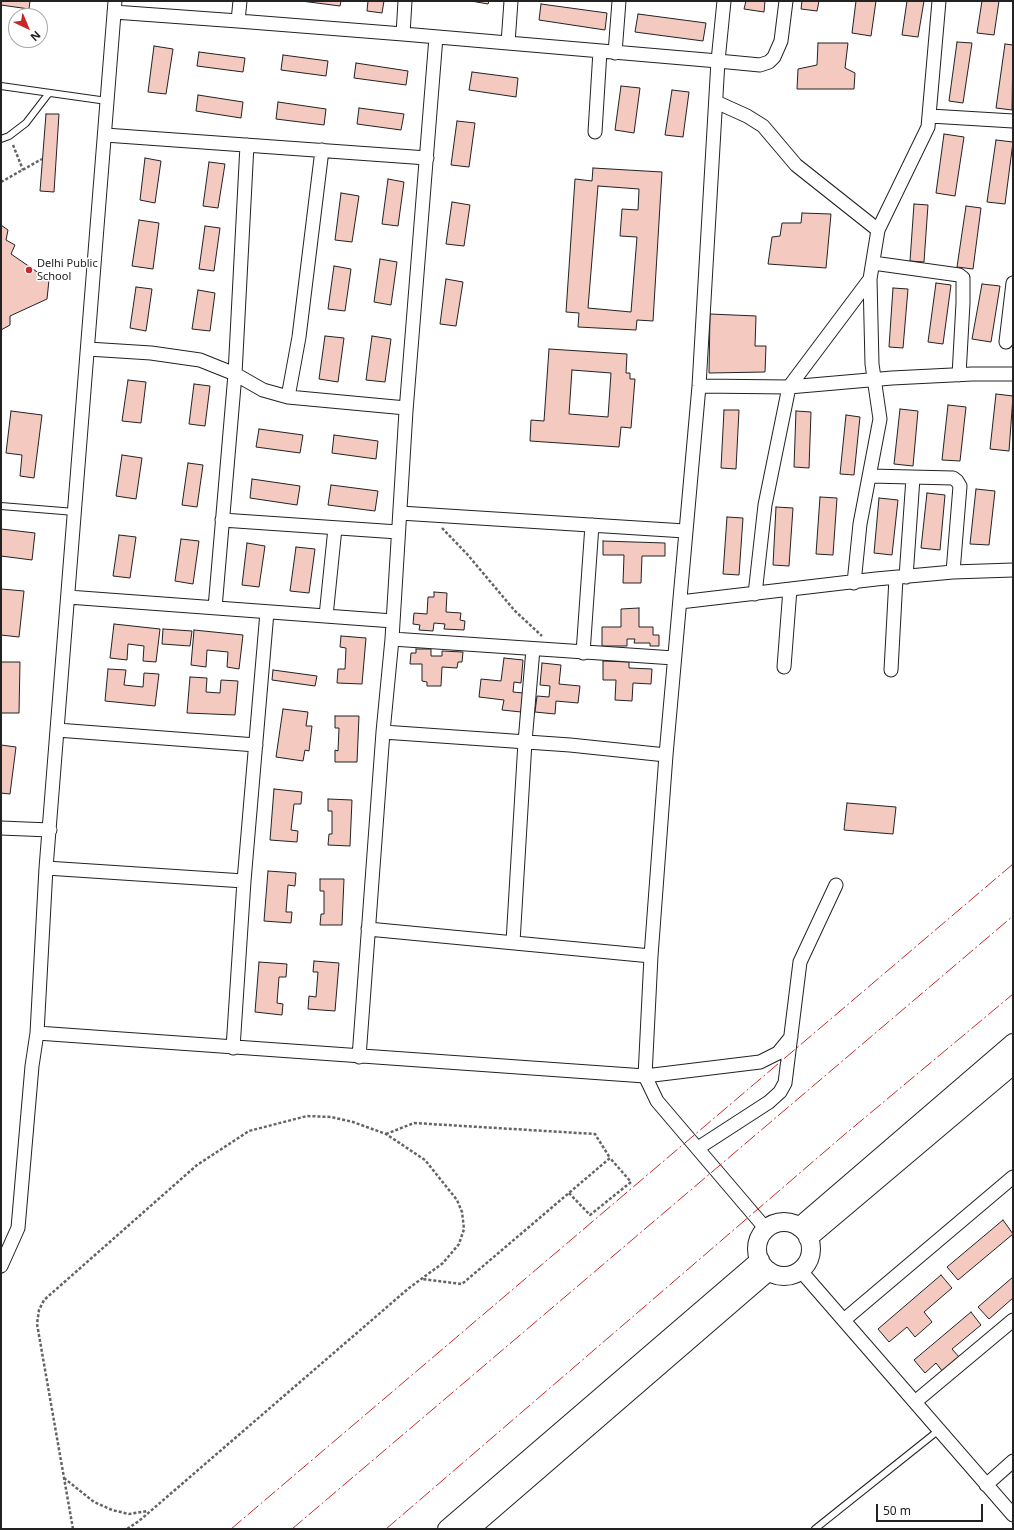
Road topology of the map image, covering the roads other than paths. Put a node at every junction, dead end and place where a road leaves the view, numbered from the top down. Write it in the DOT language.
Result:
graph roads {
  1 [pos="240,1"];
  2 [pos="405,1"];
  3 [pos="511,1"];
  4 [pos="619,1"];
  5 [pos="724,1"];
  6 [pos="786,1"];
  7 [pos="939,1"];
  8 [pos="115,7"];
  9 [pos="238,21"];
  10 [pos="403,34"];
  11 [pos="436,37"];
  12 [pos="508,43"];
  13 [pos="600,51"];
  14 [pos="615,53"];
  15 [pos="718,62"];
  16 [pos="1,86"];
  17 [pos="49,93"];
  18 [pos="107,101"];
  19 [pos="716,102"];
  20 [pos="930,116"];
  21 [pos="1013,121"];
  22 [pos="595,132"];
  23 [pos="104,135"];
  24 [pos="1,139"];
  25 [pos="247,145"];
  26 [pos="322,150"];
  27 [pos="427,158"];
  28 [pos="878,230"];
  29 [pos="872,263"];
  30 [pos="870,279"];
  31 [pos="1013,283"];
  32 [pos="1006,342"];
  33 [pos="88,349"];
  34 [pos="235,374"];
  35 [pos="1013,374"];
  36 [pos="959,375"];
  37 [pos="874,381"];
  38 [pos="699,386"];
  39 [pos="789,387"];
  40 [pos="288,397"];
  41 [pos="406,408"];
  42 [pos="870,476"];
  43 [pos="913,478"];
  44 [pos="1,506"];
  45 [pos="75,512"];
  46 [pos="400,513"];
  47 [pos="222,520"];
  48 [pos="592,525"];
  49 [pos="335,528"];
  50 [pos="685,531"];
  51 [pos="398,532"];
  52 [pos="1013,570"];
  53 [pos="953,572"];
  54 [pos="901,577"];
  55 [pos="854,582"];
  56 [pos="790,589"];
  57 [pos="755,594"];
  58 [pos="68,597"];
  59 [pos="680,602"];
  60 [pos="215,608"];
  61 [pos="267,612"];
  62 [pos="326,616"];
  63 [pos="393,621"];
  64 [pos="392,639"];
  65 [pos="533,649"];
  66 [pos="583,653"];
  67 [pos="674,658"];
  68 [pos="784,667"];
  69 [pos="891,670"];
  70 [pos="58,730"];
  71 [pos="383,732"];
  72 [pos="525,742"];
  73 [pos="256,745"];
  74 [pos="666,755"];
  75 [pos="1,828"];
  76 [pos="50,830"];
  77 [pos="46,868"];
  78 [pos="244,881"];
  79 [pos="836,885"];
  80 [pos="368,929"];
  81 [pos="512,942"];
  82 [pos="651,956"];
  83 [pos="37,1033"];
  84 [pos="791,1037"];
  85 [pos="1013,1043"];
  86 [pos="233,1048"];
  87 [pos="359,1057"];
  88 [pos="1013,1065"];
  89 [pos="645,1076"];
  90 [pos="698,1148"];
  91 [pos="1013,1177"];
  92 [pos="766,1229"];
  93 [pos="804,1232"];
  94 [pos="1,1266"];
  95 [pos="764,1266"];
  96 [pos="800,1270"];
  97 [pos="844,1320"];
  98 [pos="1013,1320"];
  99 [pos="915,1402"];
  100 [pos="939,1430"];
  101 [pos="1013,1461"];
  102 [pos="986,1485"];
  103 [pos="1013,1515"];
  104 [pos="447,1529"];
  105 [pos="470,1529"];
  106 [pos="815,1529"];
  1 -- 9 [label="street"];
  2 -- 10 [label="street"];
  3 -- 12 [label="street"];
  4 -- 14 [label="street"];
  5 -- 15 [label="street"];
  6 -- 15 [label="street"];
  7 -- 20 [label="street"];
  8 -- 9 [label="street"];
  8 -- 18 [label="street"];
  9 -- 10 [label="street"];
  10 -- 11 [label="street"];
  11 -- 12 [label="street"];
  11 -- 27 [label="street"];
  12 -- 13 [label="street"];
  13 -- 14 [label="street"];
  13 -- 22 [label="street"];
  14 -- 15 [label="street"];
  15 -- 19 [label="street"];
  16 -- 17 [label="lane"];
  17 -- 18 [label="lane"];
  17 -- 24 [label="lane"];
  18 -- 23 [label="street"];
  19 -- 28 [label="street"];
  19 -- 38 [label="street"];
  20 -- 21 [label="street"];
  20 -- 28 [label="street"];
  23 -- 25 [label="street"];
  23 -- 33 [label="street"];
  25 -- 26 [label="street"];
  25 -- 34 [label="street"];
  26 -- 27 [label="street"];
  26 -- 40 [label="street"];
  27 -- 41 [label="street"];
  28 -- 29 [label="street"];
  29 -- 30 [label="street"];
  29 -- 36 [label="street"];
  30 -- 37 [label="street"];
  30 -- 39 [label="street"];
  31 -- 32 [label="street"];
  33 -- 34 [label="street"];
  33 -- 45 [label="street"];
  34 -- 40 [label="street"];
  34 -- 47 [label="street"];
  35 -- 36 [label="street"];
  36 -- 37 [label="street"];
  37 -- 39 [label="street"];
  37 -- 42 [label="street"];
  38 -- 39 [label="street"];
  38 -- 50 [label="street"];
  39 -- 57 [label="street"];
  40 -- 41 [label="street"];
  41 -- 46 [label="street"];
  42 -- 43 [label="street"];
  42 -- 55 [label="street"];
  43 -- 53 [label="street"];
  43 -- 54 [label="street"];
  44 -- 45 [label="lane"];
  45 -- 58 [label="street"];
  46 -- 48 [label="street"];
  46 -- 51 [label="street"];
  47 -- 49 [label="street"];
  47 -- 60 [label="street"];
  48 -- 50 [label="street"];
  48 -- 66 [label="street"];
  49 -- 51 [label="street"];
  49 -- 62 [label="street"];
  50 -- 59 [label="street"];
  51 -- 63 [label="street"];
  52 -- 53 [label="street"];
  53 -- 54 [label="street"];
  54 -- 55 [label="street"];
  54 -- 69 [label="street"];
  55 -- 56 [label="street"];
  56 -- 57 [label="street"];
  56 -- 68 [label="street"];
  57 -- 59 [label="street"];
  58 -- 60 [label="street"];
  58 -- 70 [label="street"];
  59 -- 67 [label="street"];
  60 -- 61 [label="street"];
  61 -- 62 [label="street"];
  61 -- 73 [label="street"];
  62 -- 63 [label="street"];
  63 -- 64 [label="street"];
  64 -- 65 [label="street"];
  64 -- 71 [label="street"];
  65 -- 66 [label="street"];
  65 -- 72 [label="street"];
  66 -- 67 [label="street"];
  67 -- 74 [label="street"];
  70 -- 73 [label="street"];
  70 -- 76 [label="street"];
  71 -- 72 [label="street"];
  71 -- 80 [label="street"];
  72 -- 74 [label="street"];
  72 -- 81 [label="street"];
  73 -- 78 [label="street"];
  74 -- 82 [label="street"];
  75 -- 76 [label="street"];
  76 -- 77 [label="street"];
  77 -- 78 [label="street"];
  77 -- 83 [label="street"];
  78 -- 86 [label="street"];
  79 -- 84 [label="street"];
  80 -- 81 [label="street"];
  80 -- 87 [label="street"];
  81 -- 82 [label="street"];
  82 -- 89 [label="street"];
  83 -- 86 [label="street"];
  83 -- 94 [label="street"];
  84 -- 89 [label="street"];
  84 -- 90 [label="street"];
  85 -- 93 [label="main road"];
  86 -- 87 [label="street"];
  87 -- 89 [label="street"];
  88 -- 93 [label="main road"];
  89 -- 90 [label="street"];
  90 -- 92 [label="street"];
  91 -- 97 [label="street"];
  92 -- 93 [label="main road"];
  92 -- 95 [label="main road"];
  93 -- 96 [label="main road"];
  95 -- 96 [label="main road"];
  95 -- 104 [label="main road"];
  95 -- 105 [label="main road"];
  96 -- 97 [label="street"];
  97 -- 99 [label="street"];
  98 -- 99 [label="street"];
  99 -- 100 [label="street"];
  100 -- 102 [label="street"];
  100 -- 106 [label="lane"];
  101 -- 102 [label="street"];
  102 -- 103 [label="street"];
}
